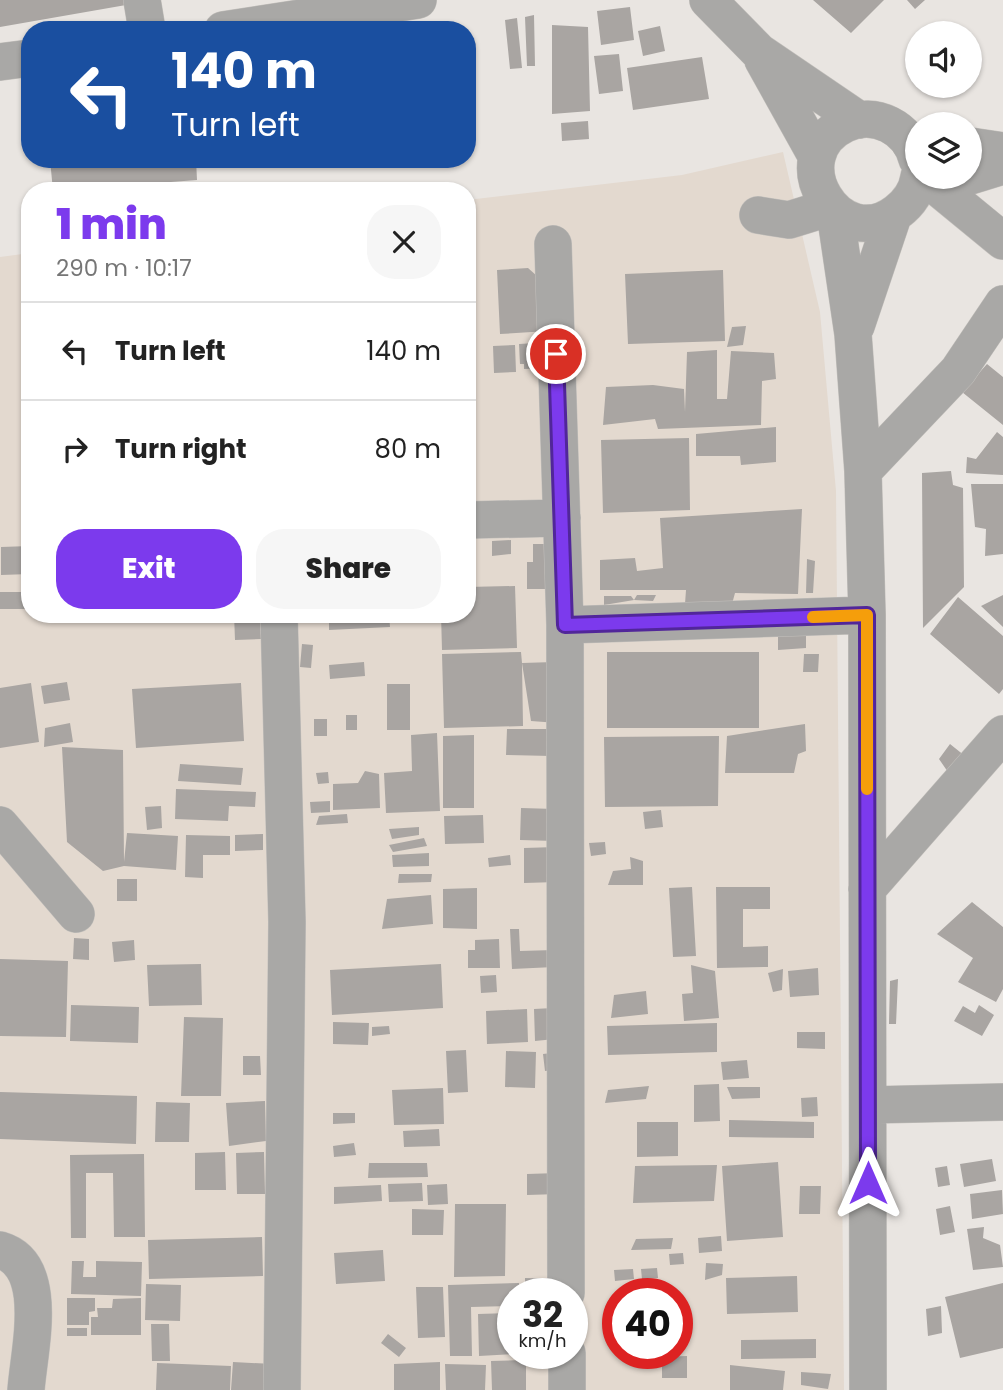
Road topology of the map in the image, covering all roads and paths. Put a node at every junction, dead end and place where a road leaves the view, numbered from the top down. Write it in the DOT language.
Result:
graph roads {
  1 [pos="142,0"];
  2 [pos="418,0"];
  3 [pos="708,0"];
  4 [pos="145,21"];
  5 [pos="282,21"];
  6 [pos="759,52"];
  7 [pos="21,59"];
  8 [pos="0,62"];
  9 [pos="859,120"];
  10 [pos="905,147"];
  11 [pos="982,147"];
  12 [pos="1003,150"];
  13 [pos="816,164"];
  14 [pos="1003,166"];
  15 [pos="982,168"];
  16 [pos="907,189"];
  17 [pos="919,189"];
  18 [pos="943,189"];
  19 [pos="833,210"];
  20 [pos="1003,241"];
  21 [pos="553,244"];
  22 [pos="1003,304"];
  23 [pos="853,334"];
  24 [pos="863,471"];
  25 [pos="562,518"];
  26 [pos="476,520"];
  27 [pos="867,615"];
  28 [pos="279,623"];
  29 [pos="565,625"];
  30 [pos="1003,734"];
  31 [pos="0,825"];
  32 [pos="867,890"];
  33 [pos="76,914"];
  34 [pos="1003,1101"];
  35 [pos="868,1105"];
  36 [pos="0,1250"];
  37 [pos="566,1278"];
  38 [pos="566,1369"];
  39 [pos="26,1390"];
  40 [pos="282,1390"];
  41 [pos="567,1390"];
  42 [pos="868,1390"];
  1 -- 4 [label="street"];
  2 -- 5 [label="street"];
  3 -- 6 [label="street"];
  6 -- 9 [label="street"];
  6 -- 13 [label="street"];
  7 -- 8 [label="street"];
  9 -- 10 [label="street"];
  9 -- 13 [label="street"];
  11 -- 12 [label="street"];
  13 -- 19 [label="street"];
  13 -- 19 [label="street"];
  14 -- 15 [label="street"];
  16 -- 19 [label="street"];
  17 -- 23 [label="street"];
  18 -- 20 [label="street"];
  19 -- 23 [label="street"];
  21 -- 25 [label="street"];
  22 -- 24 [label="street"];
  23 -- 24 [label="street"];
  24 -- 27 [label="street"];
  25 -- 26 [label="street"];
  25 -- 29 [label="street"];
  27 -- 29 [label="street"];
  27 -- 32 [label="street"];
  28 -- 40 [label="street"];
  29 -- 37 [label="street"];
  30 -- 32 [label="street"];
  31 -- 33 [label="street"];
  32 -- 35 [label="street"];
  34 -- 35 [label="street"];
  35 -- 42 [label="street"];
  36 -- 39 [label="street"];
  38 -- 41 [label="street"];
}
